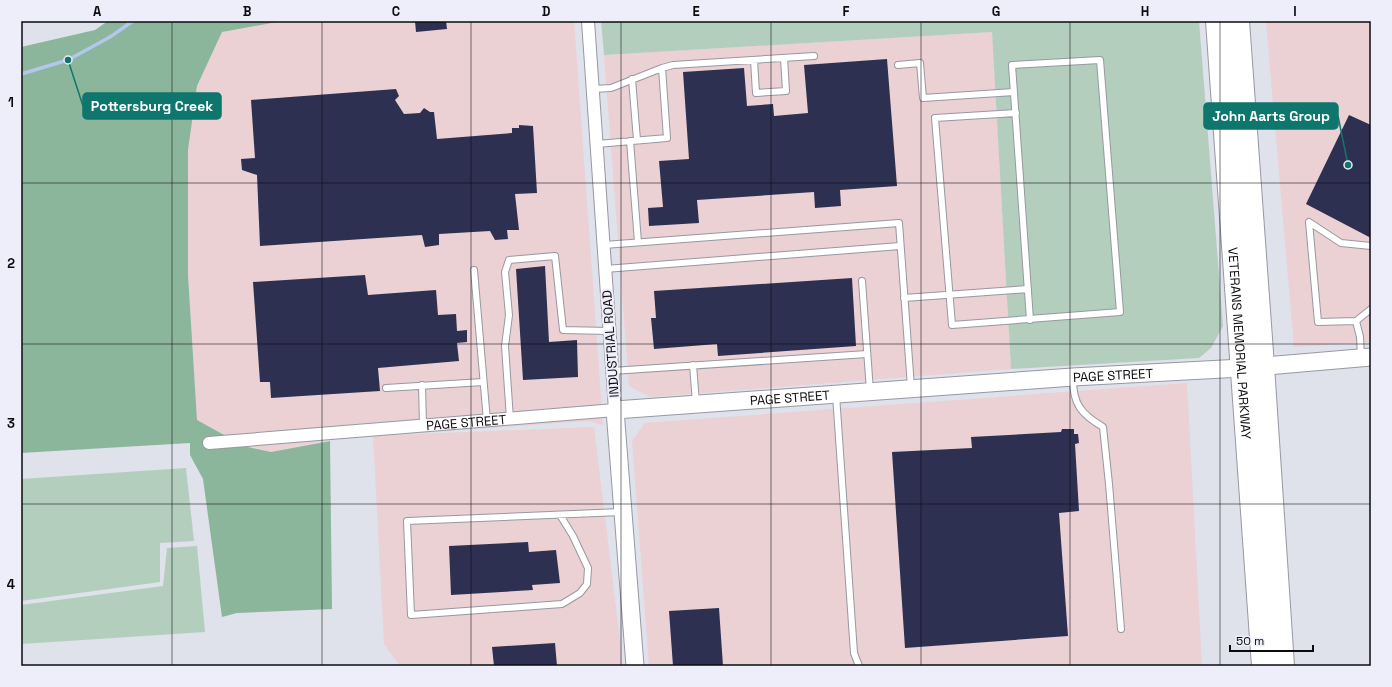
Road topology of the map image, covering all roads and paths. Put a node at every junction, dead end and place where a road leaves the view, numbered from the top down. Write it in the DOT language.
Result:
graph roads {
  1 [pos="588,21"];
  2 [pos="1217,21"];
  3 [pos="1238,21"];
  4 [pos="814,56"];
  5 [pos="784,58"];
  6 [pos="754,60"];
  7 [pos="898,65"];
  8 [pos="662,68"];
  9 [pos="632,80"];
  10 [pos="592,90"];
  11 [pos="1014,92"];
  12 [pos="1016,113"];
  13 [pos="637,140"];
  14 [pos="630,141"];
  15 [pos="597,144"];
  16 [pos="638,242"];
  17 [pos="604,245"];
  18 [pos="900,246"];
  19 [pos="1371,246"];
  20 [pos="605,269"];
  21 [pos="474,270"];
  22 [pos="862,281"];
  23 [pos="1028,289"];
  24 [pos="950,295"];
  25 [pos="904,298"];
  26 [pos="1371,309"];
  27 [pos="1030,320"];
  28 [pos="1356,321"];
  29 [pos="609,331"];
  30 [pos="867,354"];
  31 [pos="1366,358"];
  32 [pos="693,365"];
  33 [pos="1253,367"];
  34 [pos="612,371"];
  35 [pos="1073,377"];
  36 [pos="484,382"];
  37 [pos="422,385"];
  38 [pos="386,388"];
  39 [pos="911,389"];
  40 [pos="870,392"];
  41 [pos="836,395"];
  42 [pos="696,404"];
  43 [pos="615,410"];
  44 [pos="510,419"];
  45 [pos="487,421"];
  46 [pos="423,426"];
  47 [pos="208,443"];
  48 [pos="623,512"];
  49 [pos="560,515"];
  50 [pos="1121,629"];
  51 [pos="635,666"];
  52 [pos="859,666"];
  53 [pos="1263,666"];
  54 [pos="1282,666"];
  1 -- 10 [label="street, INDUSTRIAL ROAD"];
  2 -- 33 [label="highway, VETERANS MEMORIAL PARKWAY"];
  3 -- 33 [label="highway, VETERANS MEMORIAL PARKWAY"];
  4 -- 5 [label="lane"];
  5 -- 6 [label="lane"];
  5 -- 6 [label="lane"];
  6 -- 8 [label="lane"];
  7 -- 11 [label="lane"];
  8 -- 9 [label="lane"];
  8 -- 13 [label="lane"];
  9 -- 10 [label="lane"];
  9 -- 13 [label="lane"];
  10 -- 15 [label="street, INDUSTRIAL ROAD"];
  11 -- 12 [label="lane"];
  11 -- 27 [label="lane"];
  12 -- 23 [label="lane"];
  12 -- 24 [label="lane"];
  13 -- 14 [label="lane"];
  14 -- 15 [label="lane"];
  14 -- 16 [label="lane"];
  15 -- 17 [label="street, INDUSTRIAL ROAD"];
  16 -- 17 [label="lane"];
  16 -- 18 [label="lane"];
  17 -- 20 [label="street, INDUSTRIAL ROAD"];
  18 -- 20 [label="lane"];
  18 -- 25 [label="lane"];
  19 -- 28 [label="lane"];
  20 -- 29 [label="street, INDUSTRIAL ROAD"];
  21 -- 36 [label="lane"];
  22 -- 30 [label="lane"];
  23 -- 24 [label="lane"];
  23 -- 27 [label="lane"];
  24 -- 25 [label="lane"];
  24 -- 27 [label="lane"];
  25 -- 39 [label="lane"];
  26 -- 28 [label="lane"];
  28 -- 31 [label="lane"];
  29 -- 34 [label="street, INDUSTRIAL ROAD"];
  29 -- 44 [label="lane"];
  30 -- 32 [label="lane"];
  30 -- 40 [label="lane"];
  31 -- 33 [label="street, PAGE STREET"];
  32 -- 34 [label="lane"];
  32 -- 42 [label="lane"];
  33 -- 35 [label="street, PAGE STREET"];
  33 -- 53 [label="highway, VETERANS MEMORIAL PARKWAY"];
  33 -- 54 [label="highway, VETERANS MEMORIAL PARKWAY"];
  34 -- 43 [label="street, INDUSTRIAL ROAD"];
  35 -- 39 [label="street, PAGE STREET"];
  35 -- 50 [label="lane"];
  36 -- 37 [label="lane"];
  36 -- 45 [label="lane"];
  37 -- 38 [label="lane"];
  37 -- 46 [label="lane"];
  39 -- 40 [label="street, PAGE STREET"];
  40 -- 41 [label="street, PAGE STREET"];
  41 -- 42 [label="street, PAGE STREET"];
  41 -- 52 [label="lane"];
  42 -- 43 [label="street, PAGE STREET"];
  43 -- 44 [label="street, PAGE STREET"];
  43 -- 48 [label="street, INDUSTRIAL ROAD"];
  44 -- 45 [label="street, PAGE STREET"];
  45 -- 46 [label="street, PAGE STREET"];
  46 -- 47 [label="street, PAGE STREET"];
  48 -- 49 [label="lane"];
  48 -- 51 [label="street, INDUSTRIAL ROAD"];
  49 -- 49 [label="lane"];
}
